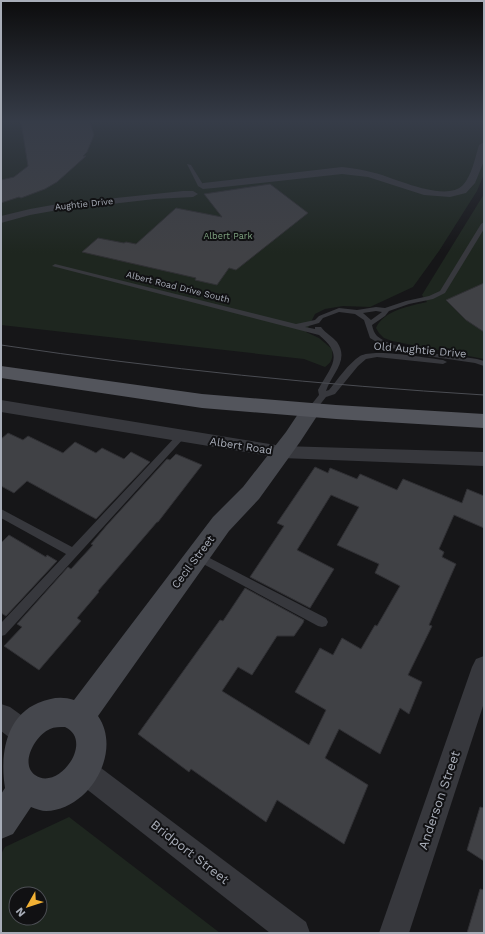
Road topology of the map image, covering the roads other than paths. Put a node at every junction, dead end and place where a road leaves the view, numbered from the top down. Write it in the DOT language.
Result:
graph roads {
  1 [pos="189,165"];
  2 [pos="477,166"];
  3 [pos="197,187"];
  4 [pos="1,220"];
  5 [pos="484,224"];
  6 [pos="55,266"];
  7 [pos="386,310"];
  8 [pos="358,312"];
  9 [pos="317,322"];
  10 [pos="369,324"];
  11 [pos="296,326"];
  12 [pos="321,333"];
  13 [pos="484,365"];
  14 [pos="1,372"];
  15 [pos="317,402"];
  16 [pos="1,406"];
  17 [pos="484,420"];
  18 [pos="181,436"];
  19 [pos="282,452"];
  20 [pos="484,459"];
  21 [pos="1,513"];
  22 [pos="73,553"];
  23 [pos="197,556"];
  24 [pos="322,622"];
  25 [pos="1,631"];
  26 [pos="484,667"];
  27 [pos="80,718"];
  28 [pos="12,724"];
  29 [pos="84,771"];
  30 [pos="25,788"];
  31 [pos="1,822"];
  32 [pos="295,933"];
  33 [pos="394,933"];
  1 -- 3 [label="lane"];
  2 -- 3 [label="street, Aughtie Drive"];
  3 -- 4 [label="street, Aughtie Drive"];
  5 -- 7 [label="lane, Old Aughtie Drive"];
  6 -- 11 [label="lane, Albert Road Drive South"];
  7 -- 8 [label="lane, Old Aughtie Drive"];
  7 -- 10 [label="lane, Old Aughtie Drive"];
  8 -- 9 [label="lane, Albert Road Drive South"];
  8 -- 10 [label="lane, Old Aughtie Drive"];
  9 -- 11 [label="lane, Albert Road Drive South"];
  9 -- 12 [label="lane"];
  10 -- 13 [label="lane, Old Aughtie Drive"];
  11 -- 12 [label="lane, Albert Road Drive South"];
  12 -- 15 [label="lane"];
  13 -- 15 [label="lane, Old Aughtie Drive"];
  14 -- 15 [label="main road"];
  15 -- 17 [label="main road"];
  15 -- 19 [label="street, Cecil Street"];
  16 -- 18 [label="street, Albert Road"];
  18 -- 19 [label="street, Albert Road"];
  18 -- 22 [label="lane"];
  19 -- 20 [label="street, Albert Road"];
  19 -- 23 [label="street, Cecil Street"];
  21 -- 22 [label="lane"];
  22 -- 25 [label="lane"];
  23 -- 24 [label="lane"];
  23 -- 27 [label="street, Cecil Street"];
  26 -- 33 [label="street, Anderson Street"];
  27 -- 28 [label="street"];
  27 -- 29 [label="street"];
  28 -- 30 [label="street"];
  29 -- 30 [label="street"];
  29 -- 32 [label="street, Bridport Street"];
  30 -- 31 [label="street"];
}
